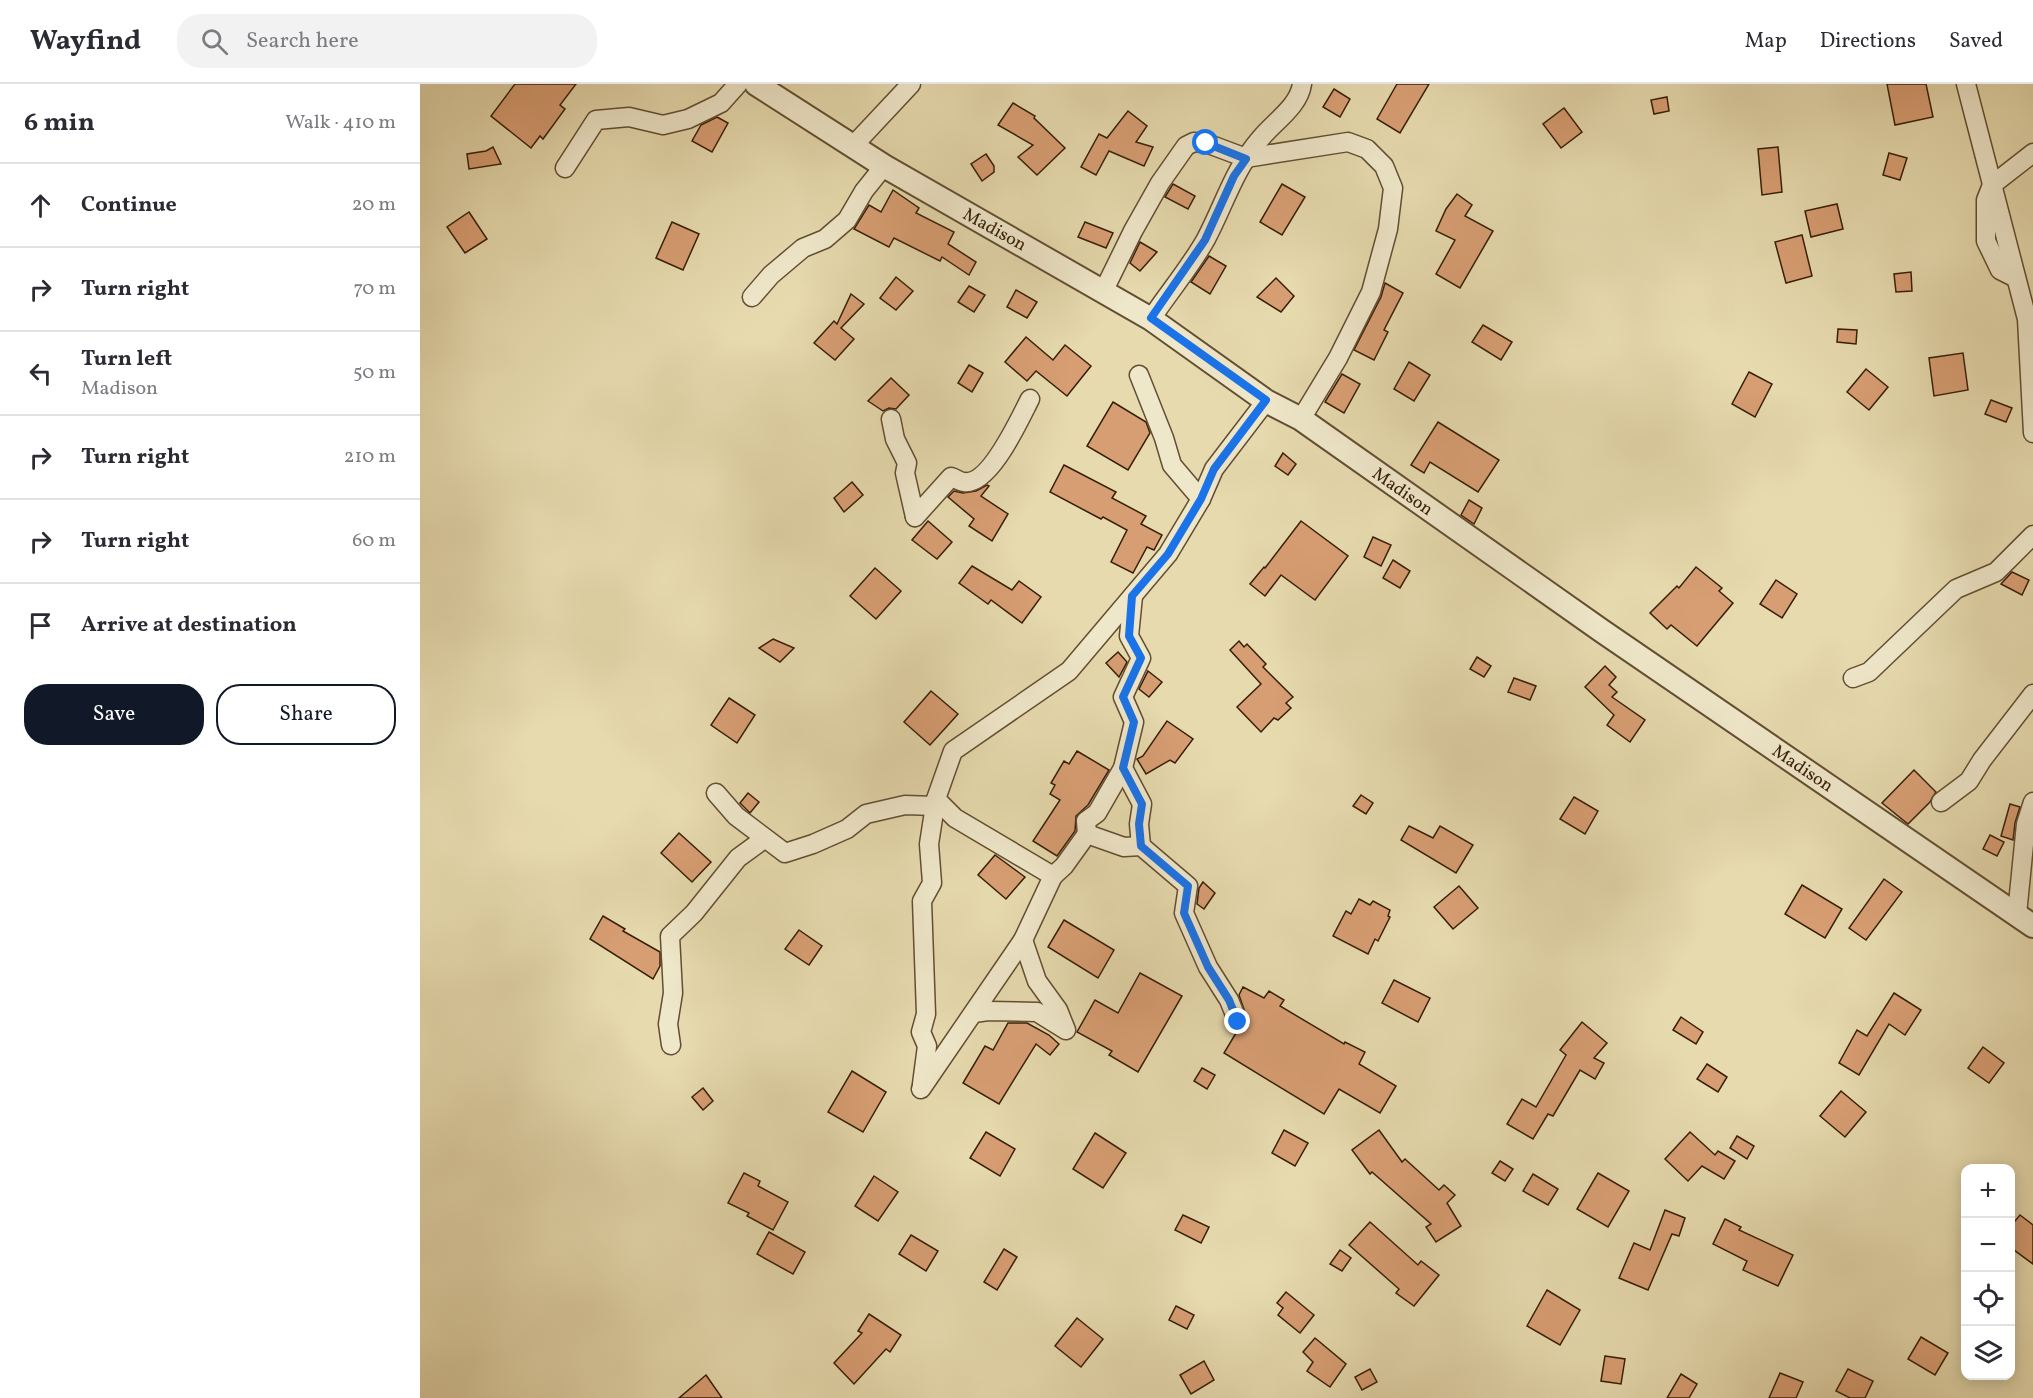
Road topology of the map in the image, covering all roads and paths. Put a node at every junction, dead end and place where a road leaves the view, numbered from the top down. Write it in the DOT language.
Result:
graph roads {
  1 [pos="738,84"];
  2 [pos="756,84"];
  3 [pos="911,84"];
  4 [pos="1302,84"];
  5 [pos="1966,84"];
  6 [pos="852,147"];
  7 [pos="2033,153"];
  8 [pos="1246,159"];
  9 [pos="884,166"];
  10 [pos="565,168"];
  11 [pos="1992,185"];
  12 [pos="1104,290"];
  13 [pos="752,297"];
  14 [pos="1151,318"];
  15 [pos="1138,375"];
  16 [pos="1030,399"];
  17 [pos="1266,400"];
  18 [pos="891,419"];
  19 [pos="1301,419"];
  20 [pos="2033,433"];
  21 [pos="1201,499"];
  22 [pos="2033,535"];
  23 [pos="1132,596"];
  24 [pos="1853,678"];
  25 [pos="2033,694"];
  26 [pos="1123,768"];
  27 [pos="716,793"];
  28 [pos="1941,802"];
  29 [pos="2033,802"];
  30 [pos="935,803"];
  31 [pos="1087,834"];
  32 [pos="764,839"];
  33 [pos="1141,846"];
  34 [pos="1053,876"];
  35 [pos="2025,920"];
  36 [pos="1023,940"];
  37 [pos="974,1013"];
  38 [pos="1238,1022"];
  39 [pos="672,1045"];
  1 -- 10 [label="street"];
  2 -- 6 [label="street, Madison"];
  3 -- 6 [label="street"];
  4 -- 8 [label="street"];
  5 -- 11 [label="street"];
  6 -- 9 [label="street, Madison"];
  7 -- 11 [label="street"];
  8 -- 12 [label="street"];
  8 -- 14 [label="street"];
  8 -- 19 [label="street"];
  9 -- 12 [label="street, Madison"];
  9 -- 13 [label="street"];
  11 -- 20 [label="street"];
  12 -- 14 [label="street, Madison"];
  14 -- 17 [label="street, Madison"];
  15 -- 21 [label="street"];
  16 -- 18 [label="street"];
  17 -- 19 [label="street, Madison"];
  17 -- 21 [label="street"];
  19 -- 35 [label="street, Madison"];
  21 -- 23 [label="street"];
  22 -- 24 [label="street"];
  23 -- 26 [label="street"];
  23 -- 30 [label="street"];
  25 -- 28 [label="street"];
  26 -- 31 [label="street"];
  26 -- 33 [label="street"];
  27 -- 32 [label="street"];
  29 -- 35 [label="street"];
  30 -- 32 [label="street"];
  30 -- 34 [label="street"];
  30 -- 37 [label="street"];
  31 -- 33 [label="street"];
  31 -- 34 [label="street"];
  32 -- 39 [label="street"];
  33 -- 38 [label="street"];
  34 -- 36 [label="street"];
  36 -- 37 [label="street"];
  36 -- 37 [label="street"];
}
